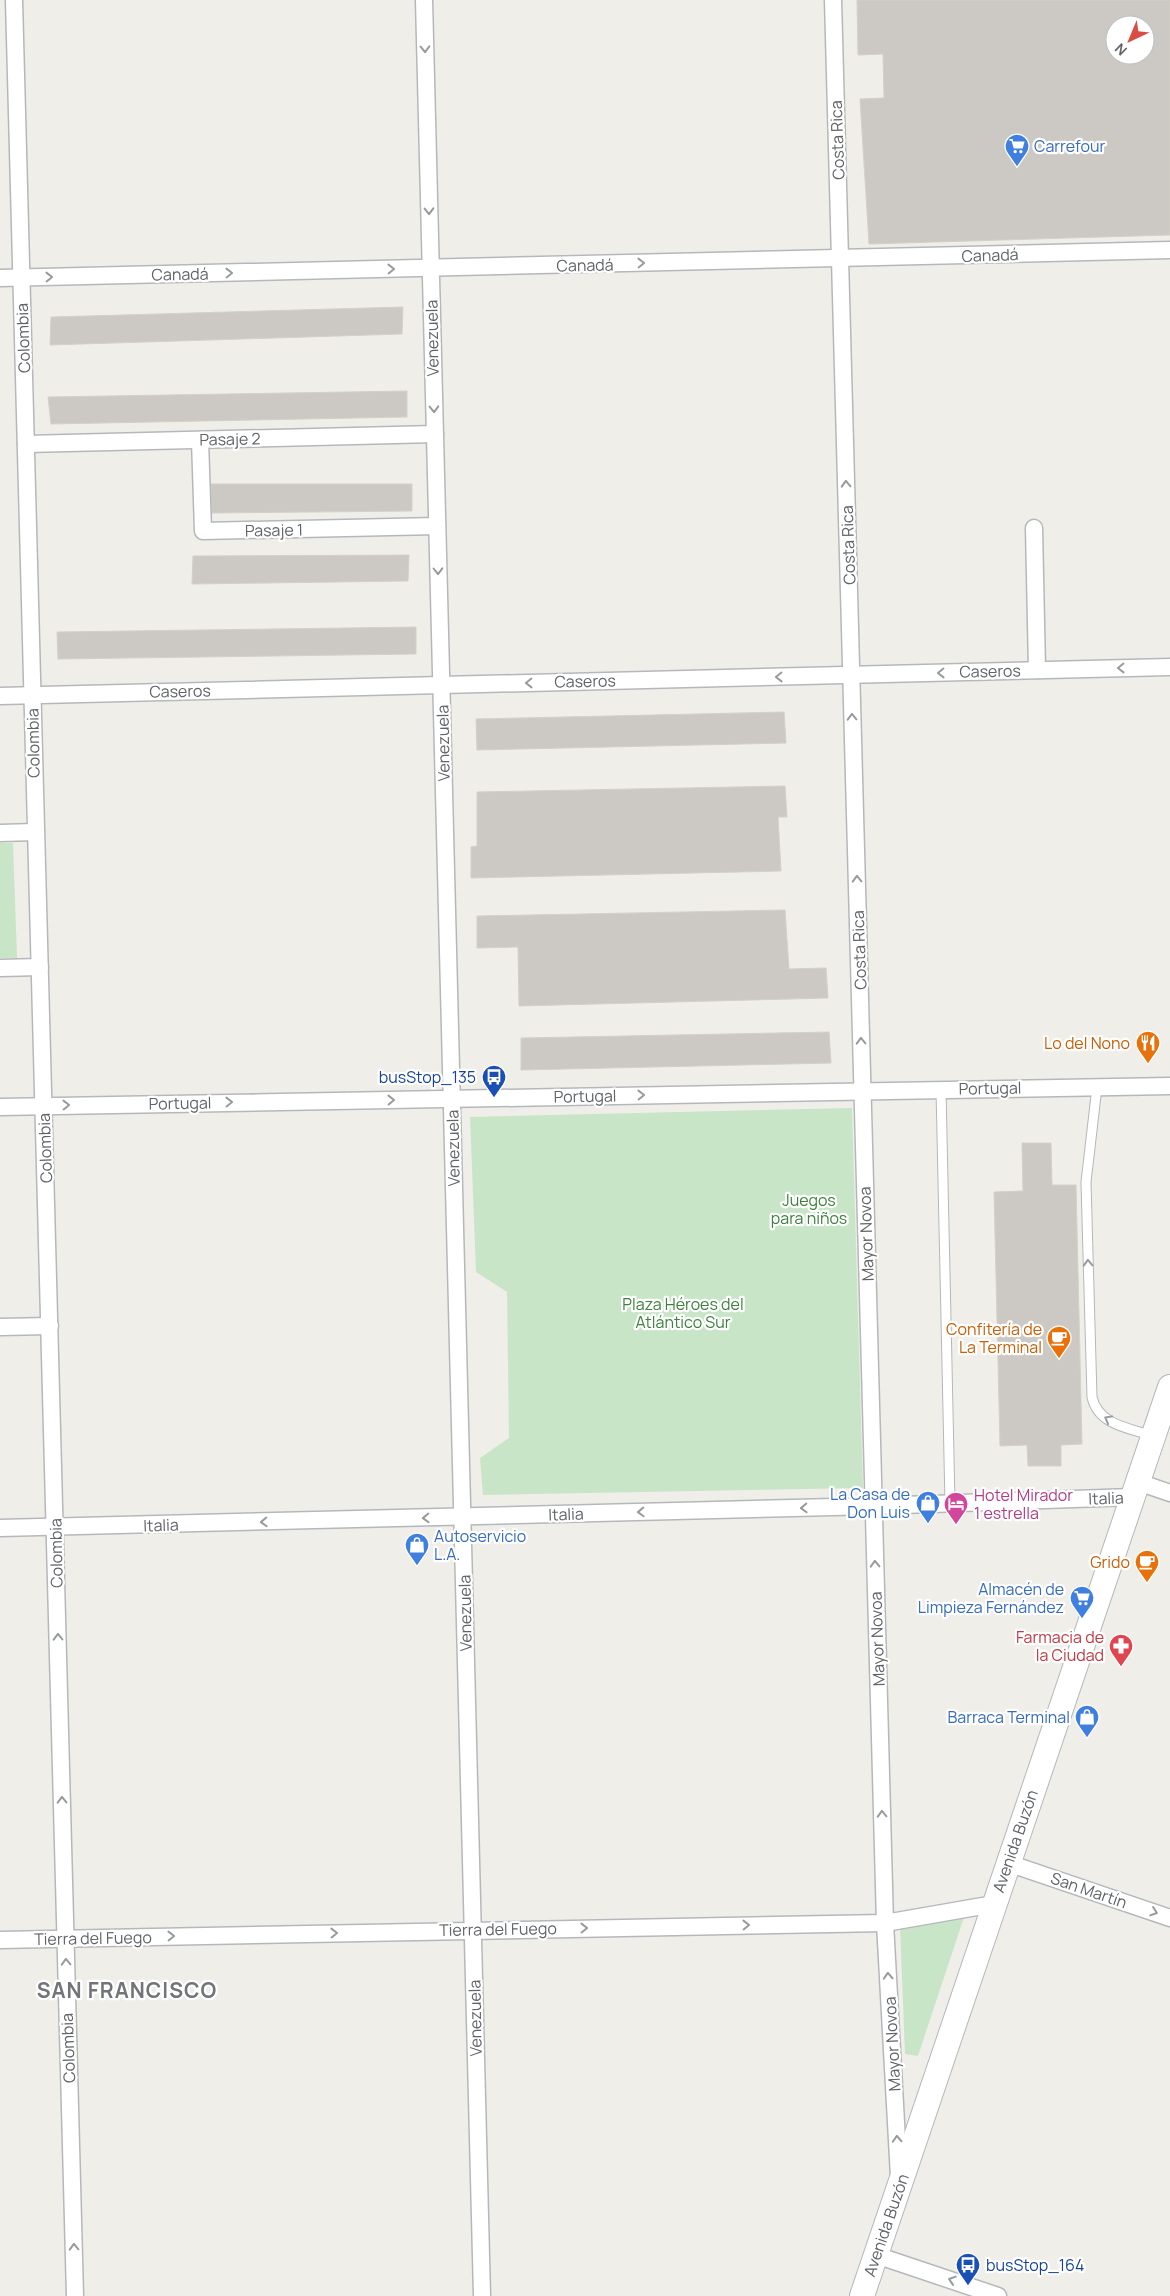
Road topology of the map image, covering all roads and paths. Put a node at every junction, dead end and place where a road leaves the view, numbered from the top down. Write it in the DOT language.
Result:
graph roads {
  1 [pos="14,0"];
  2 [pos="424,0"];
  3 [pos="833,0"];
  4 [pos="1170,250"];
  5 [pos="840,259"];
  6 [pos="431,268"];
  7 [pos="0,278"];
  8 [pos="21,278"];
  9 [pos="435,434"];
  10 [pos="200,440"];
  11 [pos="26,444"];
  12 [pos="437,526"];
  13 [pos="1034,528"];
  14 [pos="1170,667"];
  15 [pos="1037,670"];
  16 [pos="851,675"];
  17 [pos="441,685"];
  18 [pos="32,695"];
  19 [pos="0,696"];
  20 [pos="35,832"];
  21 [pos="0,833"];
  22 [pos="40,967"];
  23 [pos="0,968"];
  24 [pos="1170,1086"];
  25 [pos="1097,1087"];
  26 [pos="941,1089"];
  27 [pos="862,1090"];
  28 [pos="452,1099"];
  29 [pos="44,1105"];
  30 [pos="0,1107"];
  31 [pos="50,1326"];
  32 [pos="0,1327"];
  33 [pos="1170,1387"];
  34 [pos="1153,1436"];
  35 [pos="1135,1490"];
  36 [pos="1170,1493"];
  37 [pos="950,1503"];
  38 [pos="874,1506"];
  39 [pos="462,1517"];
  40 [pos="0,1528"];
  41 [pos="55,1528"];
  42 [pos="1008,1863"];
  43 [pos="994,1904"];
  44 [pos="1170,1918"];
  45 [pos="885,1923"];
  46 [pos="472,1930"];
  47 [pos="65,1938"];
  48 [pos="0,1940"];
  49 [pos="899,2187"];
  50 [pos="876,2255"];
  51 [pos="76,2296"];
  52 [pos="482,2296"];
  53 [pos="862,2296"];
  54 [pos="998,2296"];
  1 -- 8 [label="street, Colombia"];
  2 -- 6 [label="street, Venezuela, one-way"];
  3 -- 5 [label="street, Costa Rica"];
  4 -- 5 [label="street, Canadá"];
  6 -- 5 [label="street, Canadá, one-way"];
  16 -- 5 [label="street, Costa Rica, one-way"];
  8 -- 6 [label="street, Canadá, one-way"];
  6 -- 9 [label="street, Venezuela, one-way"];
  7 -- 8 [label="street, Canadá"];
  8 -- 11 [label="street, Colombia"];
  9 -- 10 [label="street, Pasaje 2"];
  9 -- 12 [label="street, Venezuela"];
  10 -- 11 [label="street, Pasaje 2"];
  10 -- 12 [label="street, Pasaje 1"];
  11 -- 18 [label="street, Colombia"];
  12 -- 17 [label="street, Venezuela, one-way"];
  13 -- 15 [label="street"];
  14 -- 15 [label="street, Caseros, one-way"];
  15 -- 16 [label="street, Caseros, one-way"];
  16 -- 17 [label="street, Caseros, one-way"];
  27 -- 16 [label="street, Costa Rica, one-way"];
  17 -- 18 [label="street, Caseros"];
  17 -- 28 [label="street, Venezuela"];
  18 -- 19 [label="street, Caseros"];
  18 -- 20 [label="street, Colombia"];
  20 -- 21 [label="street"];
  20 -- 22 [label="street, Colombia"];
  22 -- 23 [label="street"];
  22 -- 29 [label="street, Colombia"];
  24 -- 25 [label="street, Portugal"];
  25 -- 26 [label="street, Portugal"];
  34 -- 25 [label="lane, one-way"];
  26 -- 27 [label="street, Portugal"];
  26 -- 37 [label="lane"];
  28 -- 27 [label="street, Portugal, one-way"];
  27 -- 38 [label="street, Mayor Novoa"];
  29 -- 28 [label="street, Portugal, one-way"];
  28 -- 39 [label="street, Venezuela"];
  29 -- 30 [label="street, Portugal"];
  29 -- 31 [label="street, Colombia"];
  31 -- 32 [label="street"];
  31 -- 41 [label="street, Colombia"];
  33 -- 34 [label="main road, Avenida Buzón"];
  34 -- 35 [label="main road, Avenida Buzón"];
  35 -- 36 [label="street"];
  35 -- 37 [label="street, Italia"];
  35 -- 42 [label="main road, Avenida Buzón"];
  37 -- 38 [label="street, Italia"];
  38 -- 39 [label="street, Italia, one-way"];
  45 -- 38 [label="street, Mayor Novoa, one-way"];
  39 -- 41 [label="street, Italia, one-way"];
  39 -- 46 [label="street, Venezuela"];
  40 -- 41 [label="street, Italia"];
  47 -- 41 [label="street, Colombia, one-way"];
  42 -- 43 [label="main road, Avenida Buzón"];
  42 -- 44 [label="street, San Martín, one-way"];
  43 -- 45 [label="street, Tierra del Fuego"];
  43 -- 49 [label="main road, Avenida Buzón"];
  46 -- 45 [label="street, Tierra del Fuego, one-way"];
  49 -- 45 [label="street, Mayor Novoa, one-way"];
  47 -- 46 [label="street, Tierra del Fuego, one-way"];
  46 -- 52 [label="street, Venezuela"];
  47 -- 48 [label="street, Tierra del Fuego"];
  51 -- 47 [label="street, Colombia, one-way"];
  49 -- 50 [label="main road, Avenida Buzón"];
  50 -- 53 [label="main road, Avenida Buzón"];
  54 -- 50 [label="street, one-way"];
}
